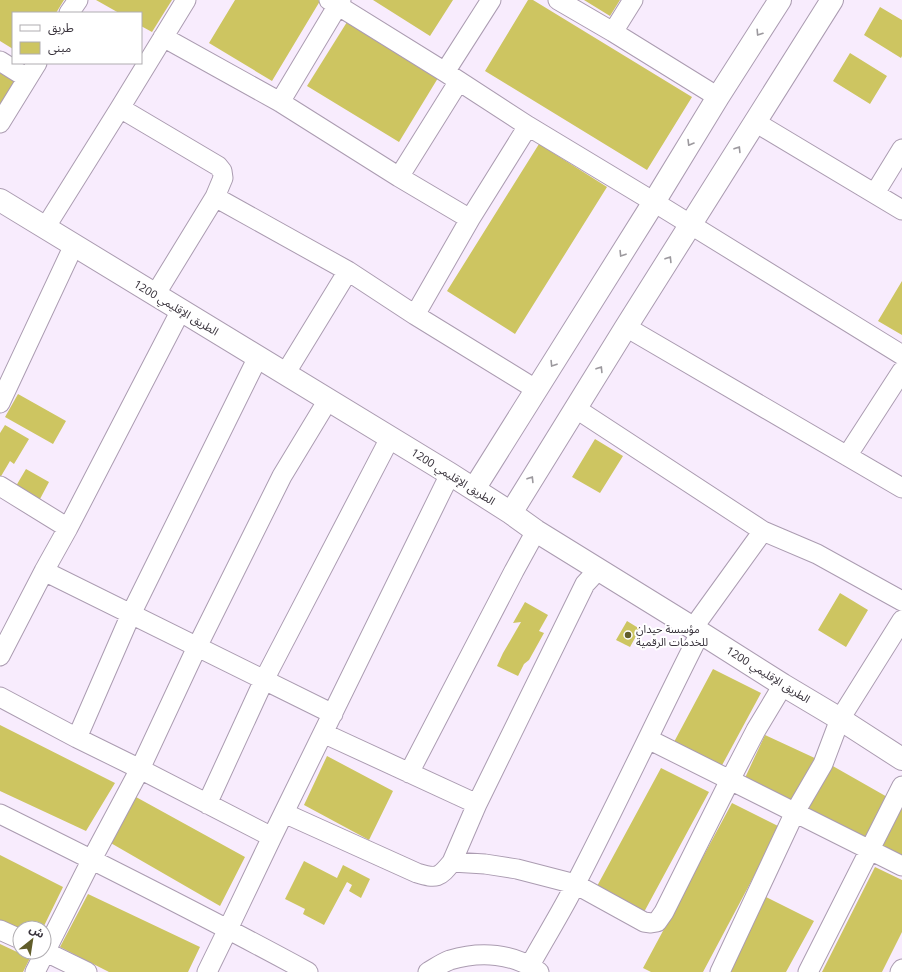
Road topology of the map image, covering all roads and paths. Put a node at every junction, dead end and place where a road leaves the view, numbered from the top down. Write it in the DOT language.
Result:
graph roads {
  1 [pos="186,0"];
  2 [pos="491,0"];
  3 [pos="558,0"];
  4 [pos="633,0"];
  5 [pos="780,0"];
  6 [pos="832,0"];
  7 [pos="336,2"];
  8 [pos="613,32"];
  9 [pos="164,37"];
  10 [pos="146,53"];
  11 [pos="0,61"];
  12 [pos="141,64"];
  13 [pos="32,70"];
  14 [pos="452,76"];
  15 [pos="718,96"];
  16 [pos="280,102"];
  17 [pos="120,108"];
  18 [pos="755,122"];
  19 [pos="0,123"];
  20 [pos="528,126"];
  21 [pos="902,149"];
  22 [pos="399,177"];
  23 [pos="875,193"];
  24 [pos="215,197"];
  25 [pos="654,202"];
  26 [pos="1,205"];
  27 [pos="902,210"];
  28 [pos="470,219"];
  29 [pos="690,224"];
  30 [pos="45,228"];
  31 [pos="74,245"];
  32 [pos="348,271"];
  33 [pos="155,295"];
  34 [pos="181,310"];
  35 [pos="415,315"];
  36 [pos="626,326"];
  37 [pos="902,355"];
  38 [pos="258,357"];
  39 [pos="902,371"];
  40 [pos="285,374"];
  41 [pos="537,390"];
  42 [pos="328,400"];
  43 [pos="0,403"];
  44 [pos="575,408"];
  45 [pos="390,438"];
  46 [pos="847,456"];
  47 [pos="450,474"];
  48 [pos="0,486"];
  49 [pos="902,488"];
  50 [pos="474,489"];
  51 [pos="511,512"];
  52 [pos="68,528"];
  53 [pos="536,531"];
  54 [pos="763,531"];
  55 [pos="598,570"];
  56 [pos="44,571"];
  57 [pos="902,601"];
  58 [pos="131,614"];
  59 [pos="902,620"];
  60 [pos="696,630"];
  61 [pos="197,647"];
  62 [pos="0,656"];
  63 [pos="264,680"];
  64 [pos="783,685"];
  65 [pos="0,696"];
  66 [pos="333,714"];
  67 [pos="840,719"];
  68 [pos="323,733"];
  69 [pos="77,738"];
  70 [pos="648,739"];
  71 [pos="902,759"];
  72 [pos="140,769"];
  73 [pos="409,773"];
  74 [pos="730,780"];
  75 [pos="902,786"];
  76 [pos="207,804"];
  77 [pos="477,804"];
  78 [pos="795,812"];
  79 [pos="284,813"];
  80 [pos="0,814"];
  81 [pos="272,838"];
  82 [pos="869,850"];
  83 [pos="92,859"];
  84 [pos="452,862"];
  85 [pos="902,866"];
  86 [pos="576,884"];
  87 [pos="228,929"];
  88 [pos="0,930"];
  89 [pos="12,935"];
  90 [pos="52,936"];
  91 [pos="52,955"];
  92 [pos="40,960"];
  93 [pos="535,969"];
  94 [pos="902,969"];
  95 [pos="35,972"];
  96 [pos="87,972"];
  97 [pos="207,972"];
  98 [pos="308,972"];
  99 [pos="428,972"];
  100 [pos="720,972"];
  101 [pos="808,972"];
  102 [pos="900,972"];
  1 -- 9 [label="street"];
  2 -- 14 [label="street"];
  3 -- 8 [label="street"];
  4 -- 8 [label="street"];
  5 -- 15 [label="street, one-way"];
  6 -- 18 [label="street"];
  7 -- 14 [label="street"];
  7 -- 16 [label="street"];
  8 -- 15 [label="street"];
  9 -- 10 [label="street"];
  9 -- 16 [label="street"];
  11 -- 13 [label="street"];
  12 -- 17 [label="street"];
  13 -- 19 [label="street"];
  14 -- 20 [label="street"];
  14 -- 22 [label="street"];
  15 -- 25 [label="street, one-way"];
  16 -- 22 [label="street"];
  17 -- 24 [label="street"];
  17 -- 30 [label="street"];
  18 -- 23 [label="street"];
  29 -- 18 [label="street, one-way"];
  20 -- 25 [label="street"];
  20 -- 28 [label="street"];
  21 -- 23 [label="street"];
  22 -- 28 [label="street"];
  23 -- 27 [label="street"];
  24 -- 32 [label="street"];
  24 -- 33 [label="street"];
  25 -- 29 [label="street"];
  25 -- 41 [label="street, one-way"];
  26 -- 30 [label="street, الطريق الإقليمي 1200"];
  28 -- 35 [label="street"];
  36 -- 29 [label="street, one-way"];
  29 -- 37 [label="street"];
  30 -- 31 [label="street, الطريق الإقليمي 1200"];
  31 -- 33 [label="street, الطريق الإقليمي 1200"];
  31 -- 43 [label="street"];
  32 -- 35 [label="street"];
  32 -- 40 [label="street"];
  33 -- 34 [label="street, الطريق الإقليمي 1200"];
  34 -- 38 [label="street, الطريق الإقليمي 1200"];
  34 -- 52 [label="street"];
  35 -- 41 [label="street"];
  44 -- 36 [label="street, one-way"];
  36 -- 46 [label="street"];
  38 -- 40 [label="street, الطريق الإقليمي 1200"];
  38 -- 58 [label="street"];
  39 -- 46 [label="street"];
  40 -- 42 [label="street, الطريق الإقليمي 1200"];
  41 -- 50 [label="street"];
  42 -- 45 [label="street, الطريق الإقليمي 1200"];
  42 -- 61 [label="street"];
  51 -- 44 [label="street, one-way"];
  44 -- 54 [label="street"];
  45 -- 47 [label="street, الطريق الإقليمي 1200"];
  45 -- 63 [label="street"];
  46 -- 49 [label="street"];
  47 -- 50 [label="street, الطريق الإقليمي 1200"];
  47 -- 66 [label="street"];
  48 -- 52 [label="street"];
  50 -- 51 [label="street, الطريق الإقليمي 1200"];
  51 -- 53 [label="street, الطريق الإقليمي 1200"];
  52 -- 56 [label="street"];
  53 -- 55 [label="street, الطريق الإقليمي 1200"];
  53 -- 73 [label="street"];
  54 -- 57 [label="street"];
  54 -- 60 [label="street"];
  55 -- 60 [label="street, الطريق الإقليمي 1200"];
  55 -- 77 [label="street"];
  56 -- 58 [label="street"];
  56 -- 62 [label="street"];
  58 -- 61 [label="street"];
  58 -- 69 [label="street"];
  59 -- 67 [label="street"];
  60 -- 64 [label="street, الطريق الإقليمي 1200"];
  60 -- 70 [label="street"];
  61 -- 63 [label="street"];
  61 -- 72 [label="street"];
  63 -- 66 [label="street"];
  63 -- 76 [label="street"];
  64 -- 67 [label="street, الطريق الإقليمي 1200"];
  64 -- 74 [label="street"];
  65 -- 69 [label="street"];
  66 -- 68 [label="street"];
  67 -- 71 [label="street, الطريق الإقليمي 1200"];
  67 -- 78 [label="street"];
  68 -- 73 [label="street"];
  68 -- 79 [label="street"];
  69 -- 72 [label="street"];
  70 -- 74 [label="street"];
  70 -- 86 [label="street"];
  72 -- 76 [label="street"];
  72 -- 83 [label="street"];
  73 -- 77 [label="street"];
  74 -- 78 [label="street"];
  74 -- 86 [label="street"];
  75 -- 82 [label="street"];
  76 -- 81 [label="street"];
  77 -- 84 [label="street"];
  78 -- 82 [label="street"];
  78 -- 100 [label="street"];
  79 -- 81 [label="street"];
  79 -- 84 [label="street"];
  80 -- 83 [label="street"];
  81 -- 87 [label="street"];
  82 -- 85 [label="street"];
  82 -- 101 [label="street"];
  83 -- 87 [label="street"];
  83 -- 90 [label="street"];
  84 -- 86 [label="street"];
  86 -- 93 [label="street"];
  87 -- 97 [label="street"];
  87 -- 98 [label="street"];
  88 -- 89 [label="street"];
  91 -- 96 [label="street"];
  92 -- 95 [label="street"];
  93 -- 99 [label="street"];
  94 -- 102 [label="street"];
}
